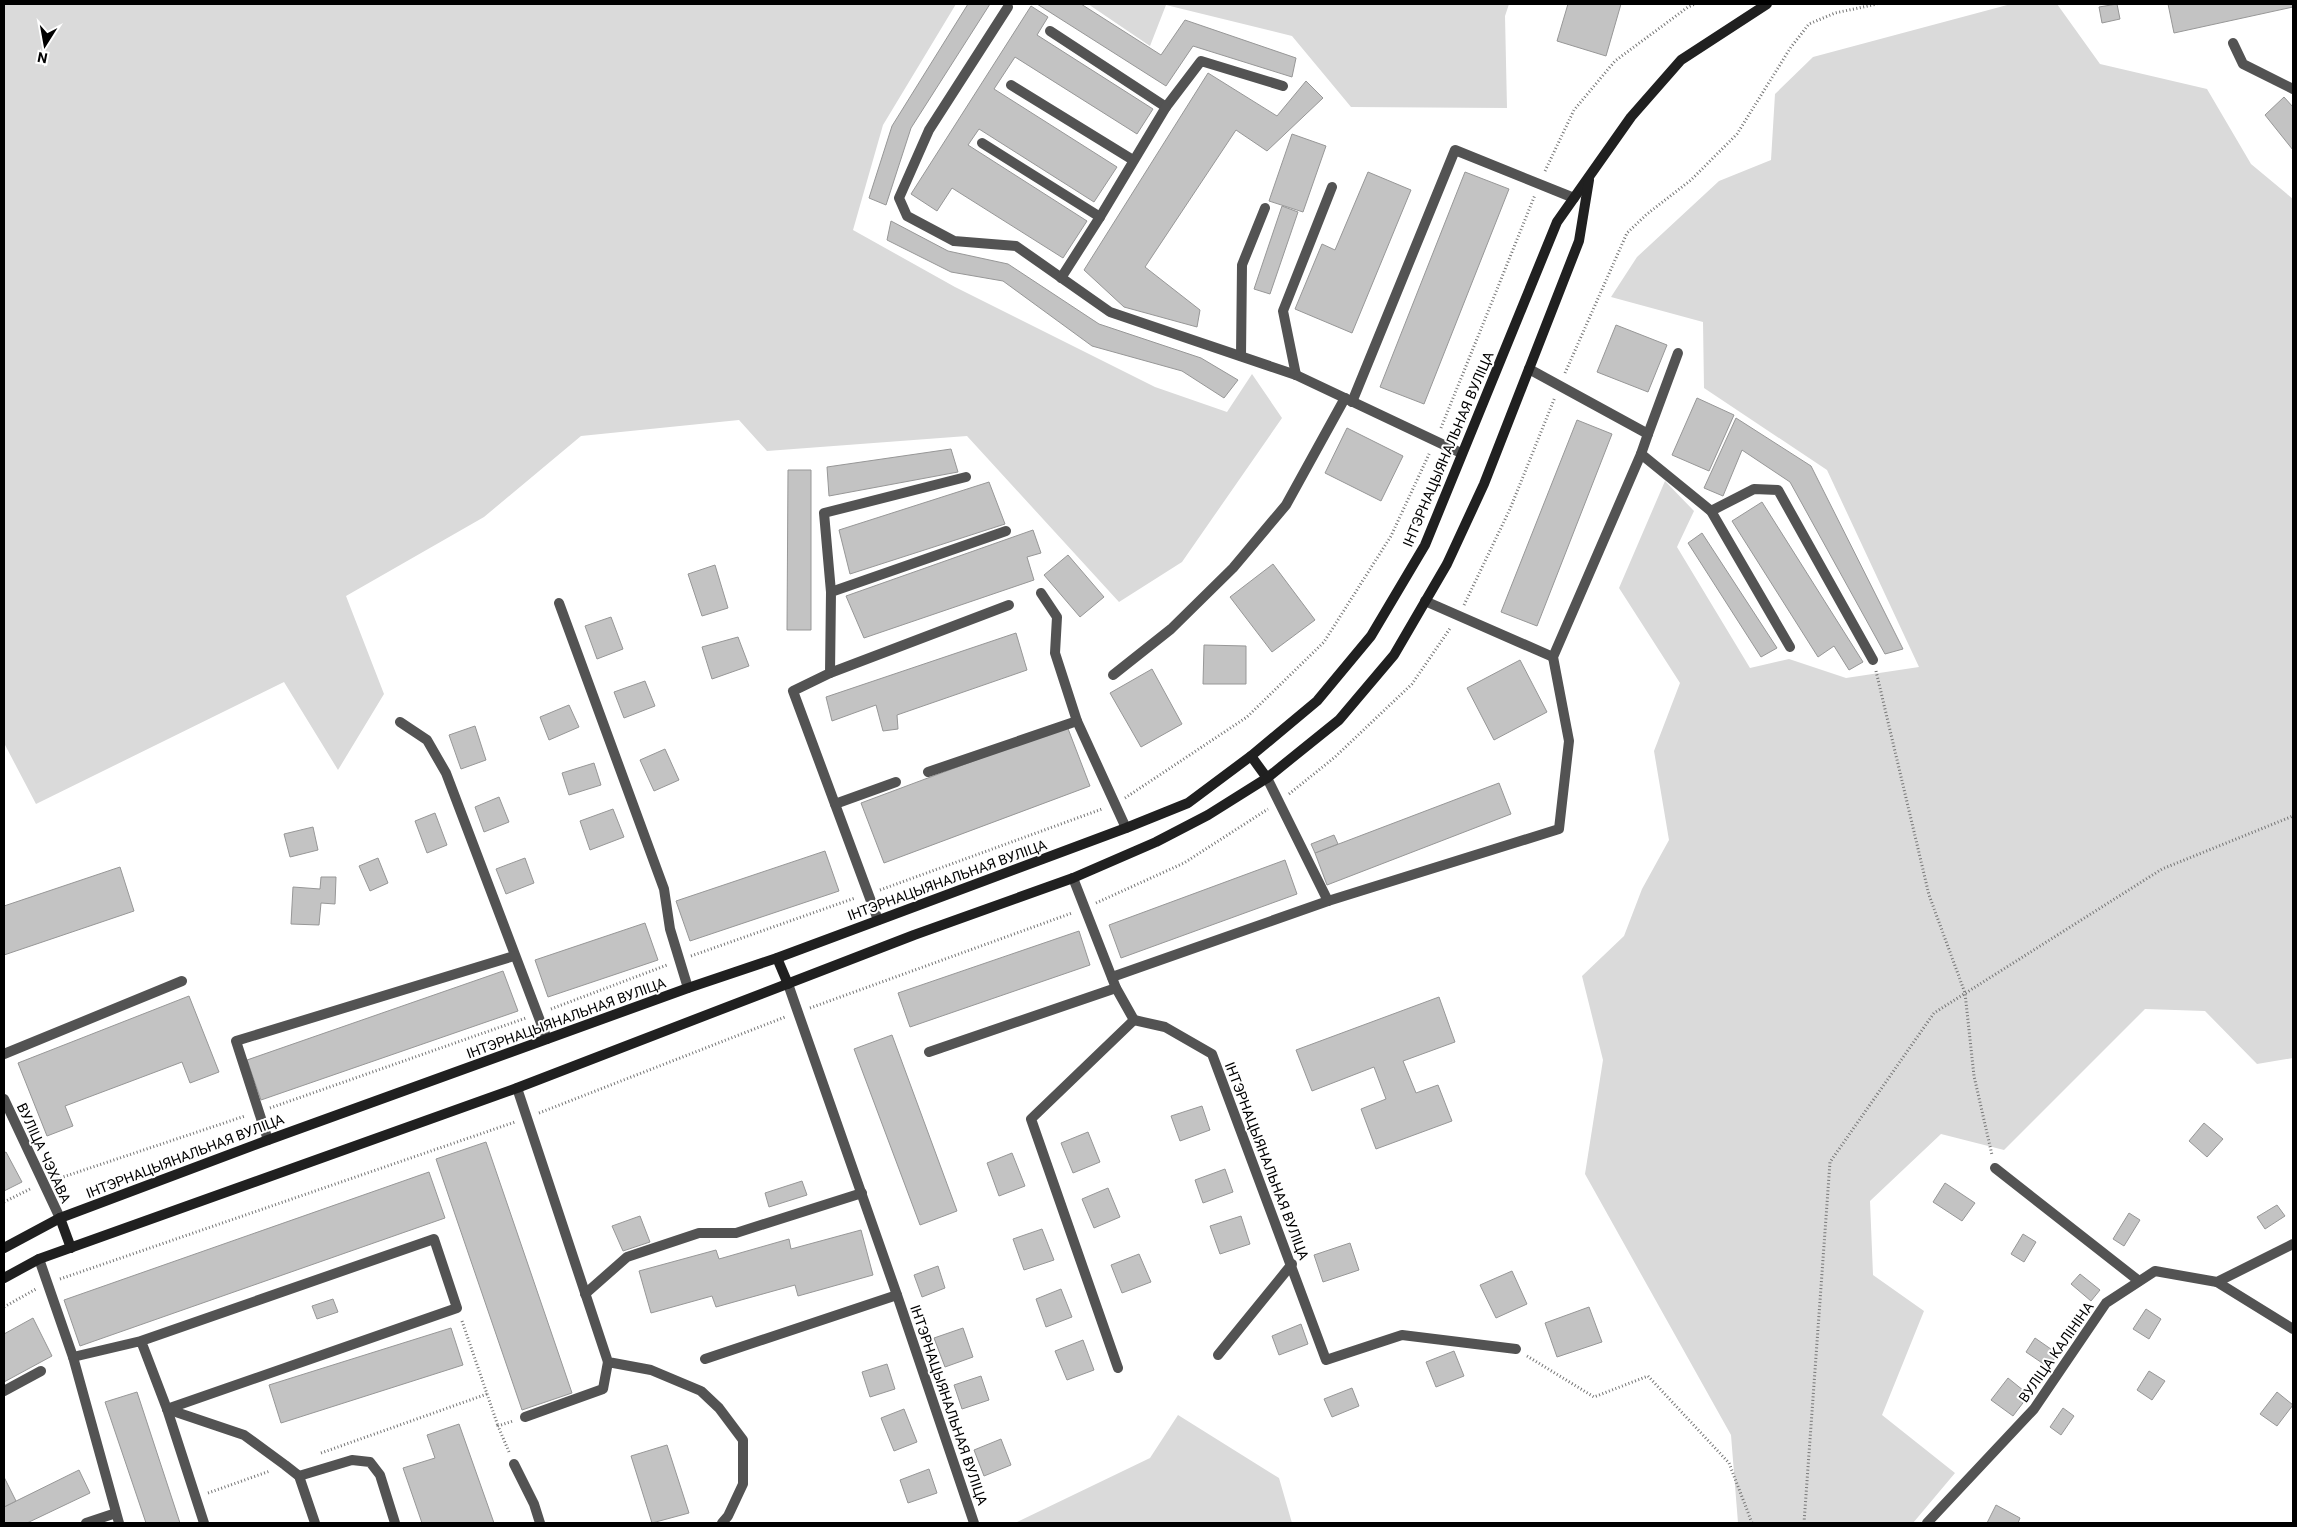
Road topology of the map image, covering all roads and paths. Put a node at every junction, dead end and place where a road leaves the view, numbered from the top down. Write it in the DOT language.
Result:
graph roads {
  1 [pos="1695,4"];
  2 [pos="1767,4"];
  3 [pos="1877,4"];
  4 [pos="1008,7"];
  5 [pos="1050,31"];
  6 [pos="2233,43"];
  7 [pos="1011,85"];
  8 [pos="1284,86"];
  9 [pos="2293,89"];
  10 [pos="1166,107"];
  11 [pos="982,143"];
  12 [pos="1133,160"];
  13 [pos="1589,177"];
  14 [pos="1539,184"];
  15 [pos="1332,187"];
  16 [pos="1574,198"];
  17 [pos="1265,208"];
  18 [pos="1100,217"];
  19 [pos="1061,278"];
  20 [pos="1678,353"];
  21 [pos="1241,356"];
  22 [pos="1529,370"];
  23 [pos="1296,375"];
  24 [pos="1559,387"];
  25 [pos="1349,400"];
  26 [pos="1648,434"];
  27 [pos="1436,441"];
  28 [pos="1461,453"];
  29 [pos="1641,454"];
  30 [pos="966,477"];
  31 [pos="1712,511"];
  32 [pos="1006,531"];
  33 [pos="831,592"];
  34 [pos="1041,593"];
  35 [pos="1426,601"];
  36 [pos="559,603"];
  37 [pos="1010,605"];
  38 [pos="1459,616"];
  39 [pos="1790,648"];
  40 [pos="1553,658"];
  41 [pos="1874,660"];
  42 [pos="830,673"];
  43 [pos="1113,675"];
  44 [pos="1076,720"];
  45 [pos="400,722"];
  46 [pos="1251,756"];
  47 [pos="928,772"];
  48 [pos="1267,778"];
  49 [pos="896,782"];
  50 [pos="1279,802"];
  51 [pos="835,804"];
  52 [pos="1115,805"];
  53 [pos="2293,816"];
  54 [pos="1126,828"];
  55 [pos="1073,878"];
  56 [pos="868,893"];
  57 [pos="1328,900"];
  58 [pos="1085,908"];
  59 [pos="878,920"];
  60 [pos="514,956"];
  61 [pos="777,958"];
  62 [pos="680,960"];
  63 [pos="1112,977"];
  64 [pos="182,981"];
  65 [pos="788,984"];
  66 [pos="688,988"];
  67 [pos="1116,988"];
  68 [pos="1965,993"];
  69 [pos="798,1012"];
  70 [pos="538,1014"];
  71 [pos="1134,1020"];
  72 [pos="547,1039"];
  73 [pos="929,1052"];
  74 [pos="4,1054"];
  75 [pos="517,1088"];
  76 [pos="4,1099"];
  77 [pos="259,1112"];
  78 [pos="528,1117"];
  79 [pos="268,1140"];
  80 [pos="1995,1168"];
  81 [pos="43,1183"];
  82 [pos="862,1194"];
  83 [pos="4,1202"];
  84 [pos="60,1218"];
  85 [pos="2293,1244"];
  86 [pos="4,1248"];
  87 [pos="71,1248"];
  88 [pos="39,1259"];
  89 [pos="1292,1264"];
  90 [pos="4,1278"];
  91 [pos="2139,1281"];
  92 [pos="2217,1282"];
  93 [pos="47,1283"];
  94 [pos="585,1294"];
  95 [pos="898,1295"];
  96 [pos="4,1307"];
  97 [pos="457,1308"];
  98 [pos="2293,1329"];
  99 [pos="141,1341"];
  100 [pos="1516,1349"];
  101 [pos="1218,1355"];
  102 [pos="73,1357"];
  103 [pos="705,1358"];
  104 [pos="608,1362"];
  105 [pos="1118,1368"];
  106 [pos="41,1371"];
  107 [pos="4,1391"];
  108 [pos="487,1394"];
  109 [pos="167,1409"];
  110 [pos="526,1417"];
  111 [pos="498,1426"];
  112 [pos="506,1445"];
  113 [pos="320,1453"];
  114 [pos="514,1464"];
  115 [pos="285,1465"];
  116 [pos="298,1476"];
  117 [pos="196,1497"];
  118 [pos="116,1513"];
  119 [pos="86,1523"];
  120 [pos="119,1523"];
  121 [pos="204,1523"];
  122 [pos="315,1523"];
  123 [pos="395,1523"];
  124 [pos="540,1523"];
  125 [pos="722,1523"];
  126 [pos="974,1523"];
  127 [pos="1752,1523"];
  128 [pos="1804,1523"];
  129 [pos="1927,1523"];
  1 -- 14 [label="path"];
  2 -- 13 [label="main road, ІНТЭРНАЦЫЯНАЛЬНАЯ ВУЛІЦА"];
  3 -- 24 [label="path"];
  4 -- 19 [label="street"];
  5 -- 10 [label="street"];
  6 -- 9 [label="street"];
  7 -- 12 [label="street"];
  8 -- 10 [label="street"];
  10 -- 12 [label="street"];
  11 -- 18 [label="street"];
  12 -- 18 [label="street"];
  13 -- 16 [label="main road, ІНТЭРНАЦЫЯНАЛЬНАЯ ВУЛІЦА"];
  13 -- 22 [label="main road, ІНТЭРНАЦЫЯНАЛЬНАЯ ВУЛІЦА"];
  14 -- 16 [label="street"];
  14 -- 25 [label="street"];
  14 -- 27 [label="path"];
  15 -- 23 [label="street"];
  16 -- 28 [label="main road, ІНТЭРНАЦЫЯНАЛЬНАЯ ВУЛІЦА"];
  17 -- 21 [label="street"];
  18 -- 19 [label="street"];
  19 -- 21 [label="street"];
  20 -- 26 [label="street"];
  21 -- 23 [label="street"];
  22 -- 24 [label="street"];
  22 -- 35 [label="main road, ІНТЭРНАЦЫЯНАЛЬНАЯ ВУЛІЦА"];
  23 -- 25 [label="street"];
  24 -- 26 [label="street"];
  24 -- 38 [label="path"];
  25 -- 27 [label="street"];
  25 -- 43 [label="street"];
  26 -- 29 [label="street"];
  27 -- 28 [label="street"];
  27 -- 52 [label="path"];
  28 -- 46 [label="main road, ІНТЭРНАЦЫЯНАЛЬНАЯ ВУЛІЦА"];
  29 -- 31 [label="street"];
  29 -- 40 [label="street"];
  30 -- 33 [label="street"];
  31 -- 39 [label="street"];
  31 -- 41 [label="street"];
  32 -- 33 [label="street"];
  33 -- 42 [label="street"];
  34 -- 44 [label="street"];
  35 -- 38 [label="street"];
  35 -- 48 [label="main road, ІНТЭРНАЦЫЯНАЛЬНАЯ ВУЛІЦА"];
  36 -- 62 [label="street"];
  37 -- 42 [label="street"];
  38 -- 40 [label="street"];
  38 -- 50 [label="path"];
  40 -- 57 [label="street"];
  41 -- 68 [label="path"];
  42 -- 51 [label="street"];
  44 -- 47 [label="street"];
  44 -- 52 [label="street"];
  45 -- 60 [label="street"];
  46 -- 48 [label="main road"];
  46 -- 54 [label="main road, ІНТЭРНАЦЫЯНАЛЬНАЯ ВУЛІЦА"];
  48 -- 50 [label="street"];
  48 -- 55 [label="main road, ІНТЭРНАЦЫЯНАЛЬНАЯ ВУЛІЦА"];
  49 -- 51 [label="street"];
  50 -- 57 [label="street"];
  50 -- 58 [label="path"];
  51 -- 56 [label="street"];
  52 -- 54 [label="street"];
  52 -- 56 [label="path"];
  53 -- 68 [label="path"];
  54 -- 59 [label="main road, ІНТЭРНАЦЫЯНАЛЬНАЯ ВУЛІЦА"];
  55 -- 58 [label="street"];
  55 -- 65 [label="main road, ІНТЭРНАЦЫЯНАЛЬНАЯ ВУЛІЦА"];
  56 -- 59 [label="street"];
  56 -- 62 [label="path"];
  57 -- 63 [label="street"];
  58 -- 63 [label="street"];
  58 -- 69 [label="path"];
  59 -- 61 [label="main road, ІНТЭРНАЦЫЯНАЛЬНАЯ ВУЛІЦА"];
  60 -- 70 [label="street"];
  60 -- 77 [label="street"];
  61 -- 65 [label="main road"];
  61 -- 66 [label="main road, ІНТЭРНАЦЫЯНАЛЬНАЯ ВУЛІЦА"];
  62 -- 66 [label="street"];
  62 -- 70 [label="path"];
  63 -- 67 [label="street"];
  64 -- 74 [label="street"];
  65 -- 69 [label="street, ІНТЭРНАЦЫЯНАЛЬНАЯ ВУЛІЦА"];
  65 -- 75 [label="main road, ІНТЭРНАЦЫЯНАЛЬНАЯ ВУЛІЦА"];
  66 -- 72 [label="main road, ІНТЭРНАЦЫЯНАЛЬНАЯ ВУЛІЦА"];
  67 -- 71 [label="street"];
  67 -- 73 [label="street"];
  68 -- 80 [label="path"];
  68 -- 128 [label="path"];
  69 -- 78 [label="path"];
  69 -- 82 [label="street, ІНТЭРНАЦЫЯНАЛЬНАЯ ВУЛІЦА"];
  70 -- 72 [label="street"];
  70 -- 77 [label="path"];
  71 -- 89 [label="street, ІНТЭРНАЦЫЯНАЛЬНАЯ ВУЛІЦА"];
  71 -- 105 [label="street"];
  72 -- 79 [label="main road, ІНТЭРНАЦЫЯНАЛЬНАЯ ВУЛІЦА"];
  75 -- 78 [label="street"];
  75 -- 87 [label="main road, ІНТЭРНАЦЫЯНАЛЬНАЯ ВУЛІЦА"];
  76 -- 81 [label="street, ВУЛІЦА ЧЭХАВА"];
  77 -- 79 [label="street"];
  77 -- 81 [label="path"];
  78 -- 93 [label="path"];
  78 -- 94 [label="street"];
  79 -- 84 [label="main road, ІНТЭРНАЦЫЯНАЛЬНАЯ ВУЛІЦА"];
  80 -- 91 [label="street"];
  81 -- 83 [label="path"];
  81 -- 84 [label="street, ВУЛІЦА ЧЭХАВА"];
  82 -- 94 [label="street"];
  82 -- 95 [label="street, ІНТЭРНАЦЫЯНАЛЬНАЯ ВУЛІЦА"];
  84 -- 86 [label="main road, ІНТЭРНАЦЫЯНАЛЬНАЯ ВУЛІЦА"];
  84 -- 87 [label="main road"];
  85 -- 92 [label="street"];
  87 -- 88 [label="main road, ІНТЭРНАЦЫЯНАЛЬНАЯ ВУЛІЦА"];
  88 -- 90 [label="main road, ІНТЭРНАЦЫЯНАЛЬНАЯ ВУЛІЦА"];
  88 -- 93 [label="street"];
  89 -- 100 [label="street, ІНТЭРНАЦЫЯНАЛЬНАЯ ВУЛІЦА"];
  89 -- 101 [label="street"];
  91 -- 92 [label="street, ВУЛІЦА КАЛІНІНА"];
  91 -- 129 [label="street, ВУЛІЦА КАЛІНІНА"];
  92 -- 98 [label="street"];
  93 -- 96 [label="path"];
  93 -- 102 [label="street"];
  94 -- 104 [label="street"];
  95 -- 103 [label="street"];
  95 -- 126 [label="street, ІНТЭРНАЦЫЯНАЛЬНАЯ ВУЛІЦА"];
  97 -- 99 [label="street"];
  97 -- 108 [label="path"];
  97 -- 109 [label="street"];
  99 -- 102 [label="street"];
  99 -- 109 [label="street"];
  100 -- 127 [label="path"];
  102 -- 118 [label="street"];
  104 -- 110 [label="street"];
  104 -- 125 [label="street"];
  106 -- 107 [label="street"];
  108 -- 111 [label="path"];
  108 -- 113 [label="path"];
  109 -- 115 [label="street"];
  109 -- 117 [label="street"];
  110 -- 111 [label="path"];
  111 -- 112 [label="path"];
  114 -- 124 [label="street"];
  115 -- 116 [label="street"];
  115 -- 117 [label="path"];
  116 -- 122 [label="street"];
  116 -- 123 [label="street"];
  117 -- 121 [label="street"];
  118 -- 119 [label="street"];
  118 -- 120 [label="street"];
}
